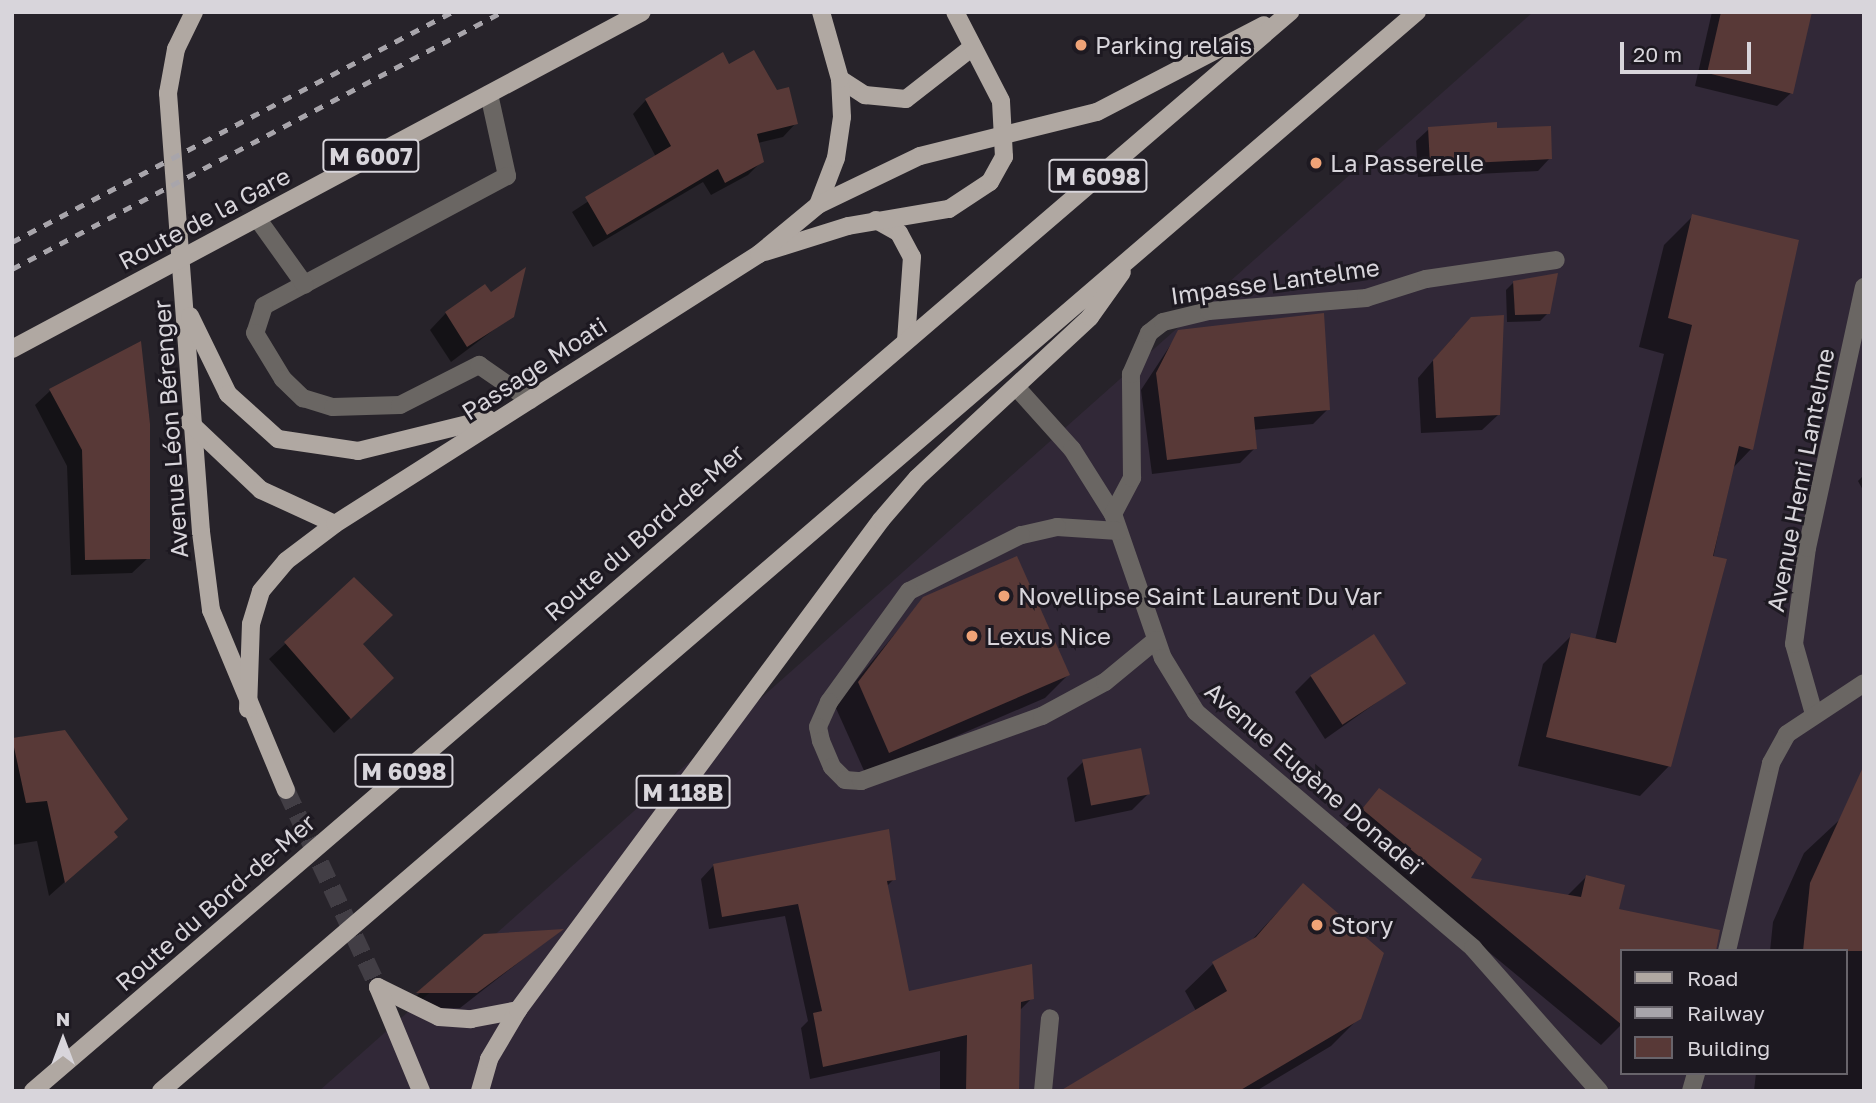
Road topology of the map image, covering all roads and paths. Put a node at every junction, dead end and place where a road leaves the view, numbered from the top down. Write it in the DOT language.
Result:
graph roads {
  1 [pos="194,12"];
  2 [pos="642,12"];
  3 [pos="821,12"];
  4 [pos="954,12"];
  5 [pos="1289,12"];
  6 [pos="1417,12"];
  7 [pos="970,50"];
  8 [pos="840,79"];
  9 [pos="489,94"];
  10 [pos="1007,133"];
  11 [pos="818,205"];
  12 [pos="257,218"];
  13 [pos="876,220"];
  14 [pos="1137,250"];
  15 [pos="759,254"];
  16 [pos="1556,260"];
  17 [pos="305,285"];
  18 [pos="1864,287"];
  19 [pos="186,306"];
  20 [pos="906,340"];
  21 [pos="12,349"];
  22 [pos="1017,388"];
  23 [pos="530,400"];
  24 [pos="509,414"];
  25 [pos="189,422"];
  26 [pos="1112,513"];
  27 [pos="335,524"];
  28 [pos="1118,531"];
  29 [pos="1156,640"];
  30 [pos="1864,684"];
  31 [pos="248,709"];
  32 [pos="1814,714"];
  33 [pos="286,790"];
  34 [pos="1727,949"];
  35 [pos="518,1010"];
  36 [pos="1050,1018"];
  37 [pos="33,1091"];
  38 [pos="161,1091"];
  39 [pos="421,1091"];
  40 [pos="480,1091"];
  41 [pos="1043,1091"];
  42 [pos="1599,1091"];
  1 -- 19 [label="main road, Avenue Léon Bérenger"];
  2 -- 9 [label="main road, Route de la Gare / M 6007"];
  3 -- 8 [label="main road, Passage Moati"];
  4 -- 7 [label="main road, Passage Moati"];
  5 -- 10 [label="main road, Passage Moati"];
  5 -- 20 [label="main road, Route du Bord-de-Mer / M 6098"];
  6 -- 14 [label="main road, M 6098"];
  7 -- 8 [label="main road"];
  7 -- 10 [label="main road, Passage Moati"];
  8 -- 11 [label="main road, Passage Moati"];
  9 -- 12 [label="main road, Route de la Gare / M 6007"];
  9 -- 17 [label="street"];
  10 -- 11 [label="main road, Passage Moati"];
  10 -- 13 [label="main road, Passage Moati"];
  11 -- 15 [label="main road, Passage Moati"];
  12 -- 17 [label="street"];
  12 -- 21 [label="main road, Route de la Gare / M 6007"];
  13 -- 15 [label="main road, Passage Moati"];
  13 -- 20 [label="main road"];
  14 -- 22 [label="main road, M 118B"];
  14 -- 38 [label="main road, M 6098"];
  15 -- 23 [label="main road, Passage Moati"];
  16 -- 26 [label="street, Impasse Lantelme"];
  17 -- 23 [label="street"];
  18 -- 32 [label="street, Avenue Henri Lantelme"];
  19 -- 24 [label="main road"];
  19 -- 25 [label="main road, Avenue Léon Bérenger"];
  20 -- 37 [label="main road, Route du Bord-de-Mer / M 6098"];
  22 -- 26 [label="street, Avenue Eugène Donadeï"];
  22 -- 35 [label="main road, M 118B"];
  23 -- 24 [label="main road, Passage Moati"];
  24 -- 27 [label="main road, Passage Moati"];
  25 -- 27 [label="main road"];
  25 -- 31 [label="main road, Avenue Léon Bérenger"];
  26 -- 28 [label="street, Avenue Eugène Donadeï"];
  27 -- 31 [label="main road, Passage Moati"];
  28 -- 29 [label="street, Avenue Eugène Donadeï"];
  28 -- 29 [label="street"];
  29 -- 42 [label="street, Avenue Eugène Donadeï"];
  30 -- 32 [label="street"];
  31 -- 33 [label="main road, Avenue Léon Bérenger"];
  32 -- 34 [label="street"];
  35 -- 39 [label="main road"];
  35 -- 40 [label="main road, M 118B"];
  36 -- 41 [label="street"];
}
